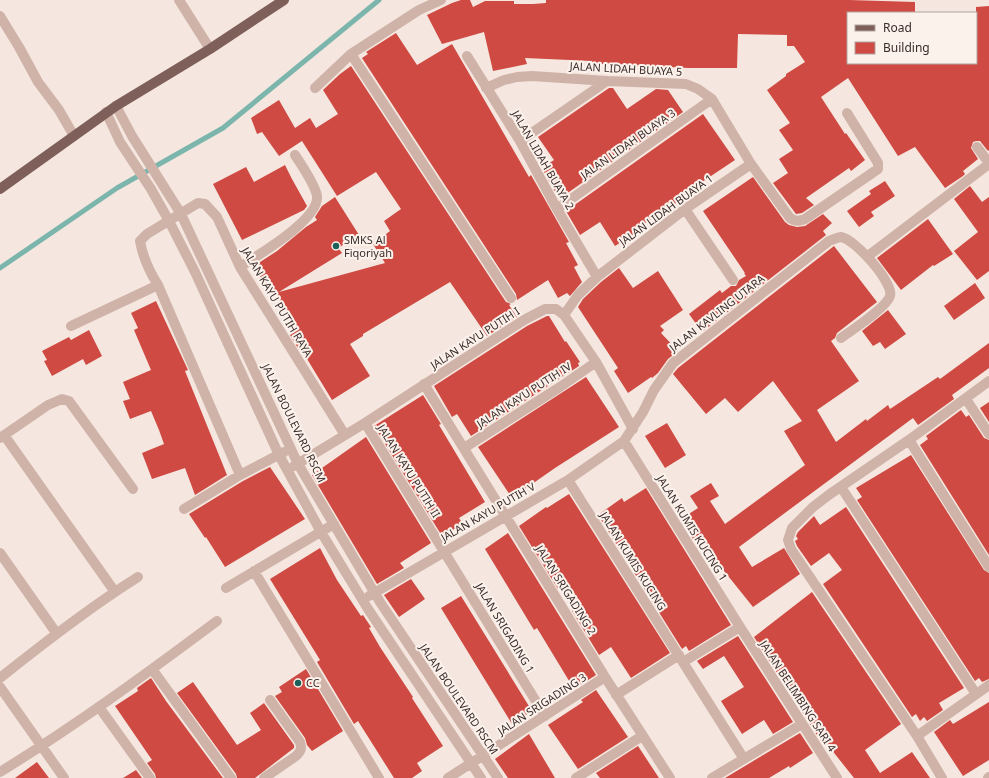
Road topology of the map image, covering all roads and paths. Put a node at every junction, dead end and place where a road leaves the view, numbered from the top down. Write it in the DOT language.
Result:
graph roads {
  1 [pos="179,0"];
  2 [pos="284,0"];
  3 [pos="441,0"];
  4 [pos="0,16"];
  5 [pos="210,49"];
  6 [pos="351,54"];
  7 [pos="467,56"];
  8 [pos="607,81"];
  9 [pos="315,88"];
  10 [pos="486,88"];
  11 [pos="712,99"];
  12 [pos="116,106"];
  13 [pos="106,112"];
  14 [pos="847,113"];
  15 [pos="74,136"];
  16 [pos="520,141"];
  17 [pos="977,147"];
  18 [pos="295,155"];
  19 [pos="750,164"];
  20 [pos="989,164"];
  21 [pos="0,188"];
  22 [pos="685,208"];
  23 [pos="557,209"];
  24 [pos="181,214"];
  25 [pos="169,220"];
  26 [pos="868,256"];
  27 [pos="206,266"];
  28 [pos="240,267"];
  29 [pos="195,272"];
  30 [pos="596,277"];
  31 [pos="733,280"];
  32 [pos="158,285"];
  33 [pos="511,298"];
  34 [pos="564,314"];
  35 [pos="72,326"];
  36 [pos="841,338"];
  37 [pos="596,362"];
  38 [pos="989,381"];
  39 [pos="424,384"];
  40 [pos="966,399"];
  41 [pos="365,423"];
  42 [pos="632,429"];
  43 [pos="989,434"];
  44 [pos="345,435"];
  45 [pos="2,437"];
  46 [pos="908,440"];
  47 [pos="624,442"];
  48 [pos="291,448"];
  49 [pos="464,448"];
  50 [pos="279,455"];
  51 [pos="298,464"];
  52 [pos="287,471"];
  53 [pos="240,475"];
  54 [pos="568,480"];
  55 [pos="842,487"];
  56 [pos="133,489"];
  57 [pos="184,509"];
  58 [pos="506,515"];
  59 [pos="334,524"];
  60 [pos="320,532"];
  61 [pos="445,552"];
  62 [pos="0,553"];
  63 [pos="989,567"];
  64 [pos="254,571"];
  65 [pos="138,577"];
  66 [pos="226,588"];
  67 [pos="115,592"];
  68 [pos="374,593"];
  69 [pos="363,600"];
  70 [pos="217,621"];
  71 [pos="740,626"];
  72 [pos="57,634"];
  73 [pos="681,658"];
  74 [pos="152,669"];
  75 [pos="0,678"];
  76 [pos="605,678"];
  77 [pos="989,685"];
  78 [pos="0,687"];
  79 [pos="616,694"];
  80 [pos="976,694"];
  81 [pos="270,700"];
  82 [pos="99,707"];
  83 [pos="545,716"];
  84 [pos="802,724"];
  85 [pos="642,736"];
  86 [pos="916,736"];
  87 [pos="42,746"];
  88 [pos="484,756"];
  89 [pos="744,759"];
  90 [pos="472,763"];
  91 [pos="0,772"];
  92 [pos="832,776"];
  93 [pos="64,778"];
  94 [pos="150,778"];
  95 [pos="231,778"];
  96 [pos="264,778"];
  97 [pos="379,778"];
  98 [pos="448,778"];
  99 [pos="481,778"];
  100 [pos="498,778"];
  101 [pos="576,778"];
  102 [pos="670,778"];
  103 [pos="712,778"];
  104 [pos="942,778"];
  1 -- 5 [label="street"];
  2 -- 5 [label="main road"];
  3 -- 6 [label="street"];
  4 -- 15 [label="street"];
  5 -- 12 [label="main road"];
  6 -- 9 [label="street"];
  6 -- 33 [label="street"];
  7 -- 10 [label="street, JALAN LIDAH BUAYA 2"];
  8 -- 10 [label="street, JALAN LIDAH BUAYA 5"];
  8 -- 11 [label="street, JALAN LIDAH BUAYA 5"];
  8 -- 16 [label="street"];
  10 -- 16 [label="street, JALAN LIDAH BUAYA 2"];
  11 -- 19 [label="street, JALAN LIDAH BUAYA 5"];
  11 -- 23 [label="street, JALAN LIDAH BUAYA 3"];
  12 -- 13 [label="main road"];
  12 -- 24 [label="street, JALAN BOULEVARD RSCM"];
  13 -- 15 [label="main road"];
  13 -- 25 [label="street"];
  14 -- 19 [label="street, JALAN LIDAH BUAYA 5"];
  15 -- 21 [label="main road"];
  16 -- 23 [label="street, JALAN LIDAH BUAYA 2"];
  17 -- 20 [label="street"];
  18 -- 28 [label="street"];
  19 -- 22 [label="street, JALAN LIDAH BUAYA 1"];
  20 -- 26 [label="street"];
  22 -- 30 [label="street, JALAN LIDAH BUAYA 1"];
  22 -- 31 [label="street"];
  23 -- 30 [label="street, JALAN LIDAH BUAYA 2"];
  24 -- 25 [label="street, JALAN KAYU PUTIH RAYA"];
  24 -- 27 [label="street, JALAN BOULEVARD RSCM"];
  24 -- 28 [label="street, JALAN KAYU PUTIH RAYA"];
  25 -- 29 [label="street"];
  25 -- 32 [label="street, JALAN KAYU PUTIH RAYA"];
  26 -- 36 [label="street"];
  26 -- 42 [label="street, JALAN KAVLING UTARA"];
  27 -- 29 [label="street"];
  27 -- 48 [label="street, JALAN BOULEVARD RSCM"];
  28 -- 44 [label="street, JALAN KAYU PUTIH RAYA"];
  29 -- 50 [label="street"];
  30 -- 34 [label="street, JALAN LIDAH BUAYA 1"];
  32 -- 35 [label="street"];
  32 -- 53 [label="street"];
  34 -- 37 [label="street"];
  34 -- 39 [label="street, JALAN KAYU PUTIH I"];
  37 -- 42 [label="street"];
  37 -- 49 [label="street, JALAN KAYU PUTIH IV"];
  38 -- 40 [label="street"];
  39 -- 41 [label="street, JALAN KAYU PUTIH I"];
  39 -- 49 [label="street, JALAN SRIGADING 2"];
  40 -- 43 [label="street"];
  40 -- 46 [label="street"];
  41 -- 44 [label="street, JALAN KAYU PUTIH I"];
  41 -- 61 [label="street, JALAN KAYU PUTIH II"];
  42 -- 47 [label="street, JALAN KAVLING UTARA"];
  44 -- 51 [label="street, JALAN KAYU PUTIH I"];
  45 -- 56 [label="street"];
  45 -- 67 [label="street"];
  46 -- 55 [label="street"];
  46 -- 63 [label="street"];
  47 -- 54 [label="street, JALAN KAYU PUTIH V"];
  47 -- 71 [label="street, JALAN KUMIS KUCING 1"];
  48 -- 50 [label="street"];
  48 -- 51 [label="street, JALAN BOULEVARD RSCM"];
  49 -- 58 [label="street, JALAN SRIGADING 2"];
  50 -- 52 [label="street"];
  50 -- 53 [label="street"];
  51 -- 52 [label="street, JALAN KAYU PUTIH I"];
  51 -- 59 [label="street, JALAN BOULEVARD RSCM"];
  52 -- 60 [label="street"];
  53 -- 57 [label="street"];
  54 -- 58 [label="street, JALAN KAYU PUTIH V"];
  54 -- 73 [label="street, JALAN KUMIS KUCING"];
  55 -- 80 [label="street"];
  55 -- 86 [label="street"];
  58 -- 61 [label="street, JALAN KAYU PUTIH V"];
  58 -- 76 [label="street, JALAN SRIGADING 2"];
  59 -- 60 [label="street"];
  59 -- 68 [label="street, JALAN BOULEVARD RSCM"];
  60 -- 64 [label="street"];
  60 -- 69 [label="street"];
  61 -- 68 [label="street, JALAN KAYU PUTIH V"];
  61 -- 83 [label="street, JALAN SRIGADING 1"];
  62 -- 72 [label="street"];
  64 -- 66 [label="street"];
  64 -- 97 [label="street"];
  65 -- 67 [label="street"];
  67 -- 72 [label="street"];
  68 -- 69 [label="street, JALAN KAYU PUTIH V"];
  68 -- 88 [label="street, JALAN BOULEVARD RSCM"];
  69 -- 90 [label="street"];
  70 -- 74 [label="street"];
  71 -- 73 [label="street"];
  71 -- 84 [label="street, JALAN BELIMBING SARI 4"];
  72 -- 75 [label="street"];
  73 -- 79 [label="street"];
  73 -- 89 [label="street, JALAN KUMIS KUCING"];
  74 -- 82 [label="street"];
  74 -- 95 [label="street"];
  76 -- 79 [label="street, JALAN SRIGADING 2"];
  76 -- 83 [label="street, JALAN SRIGADING 3"];
  77 -- 80 [label="street"];
  78 -- 87 [label="street"];
  79 -- 85 [label="street, JALAN SRIGADING 2"];
  80 -- 86 [label="street"];
  81 -- 96 [label="street"];
  82 -- 87 [label="street"];
  82 -- 94 [label="street"];
  83 -- 88 [label="street, JALAN SRIGADING 3"];
  84 -- 89 [label="street"];
  84 -- 92 [label="street, JALAN BELIMBING SARI 4"];
  85 -- 101 [label="street"];
  85 -- 102 [label="street, JALAN SRIGADING 2"];
  86 -- 104 [label="street"];
  87 -- 91 [label="street"];
  87 -- 93 [label="street"];
  88 -- 90 [label="street, JALAN SRIGADING 3"];
  88 -- 100 [label="street, JALAN BOULEVARD RSCM"];
  89 -- 103 [label="street"];
  90 -- 98 [label="street, JALAN SRIGADING 3"];
  90 -- 99 [label="street"];
}
